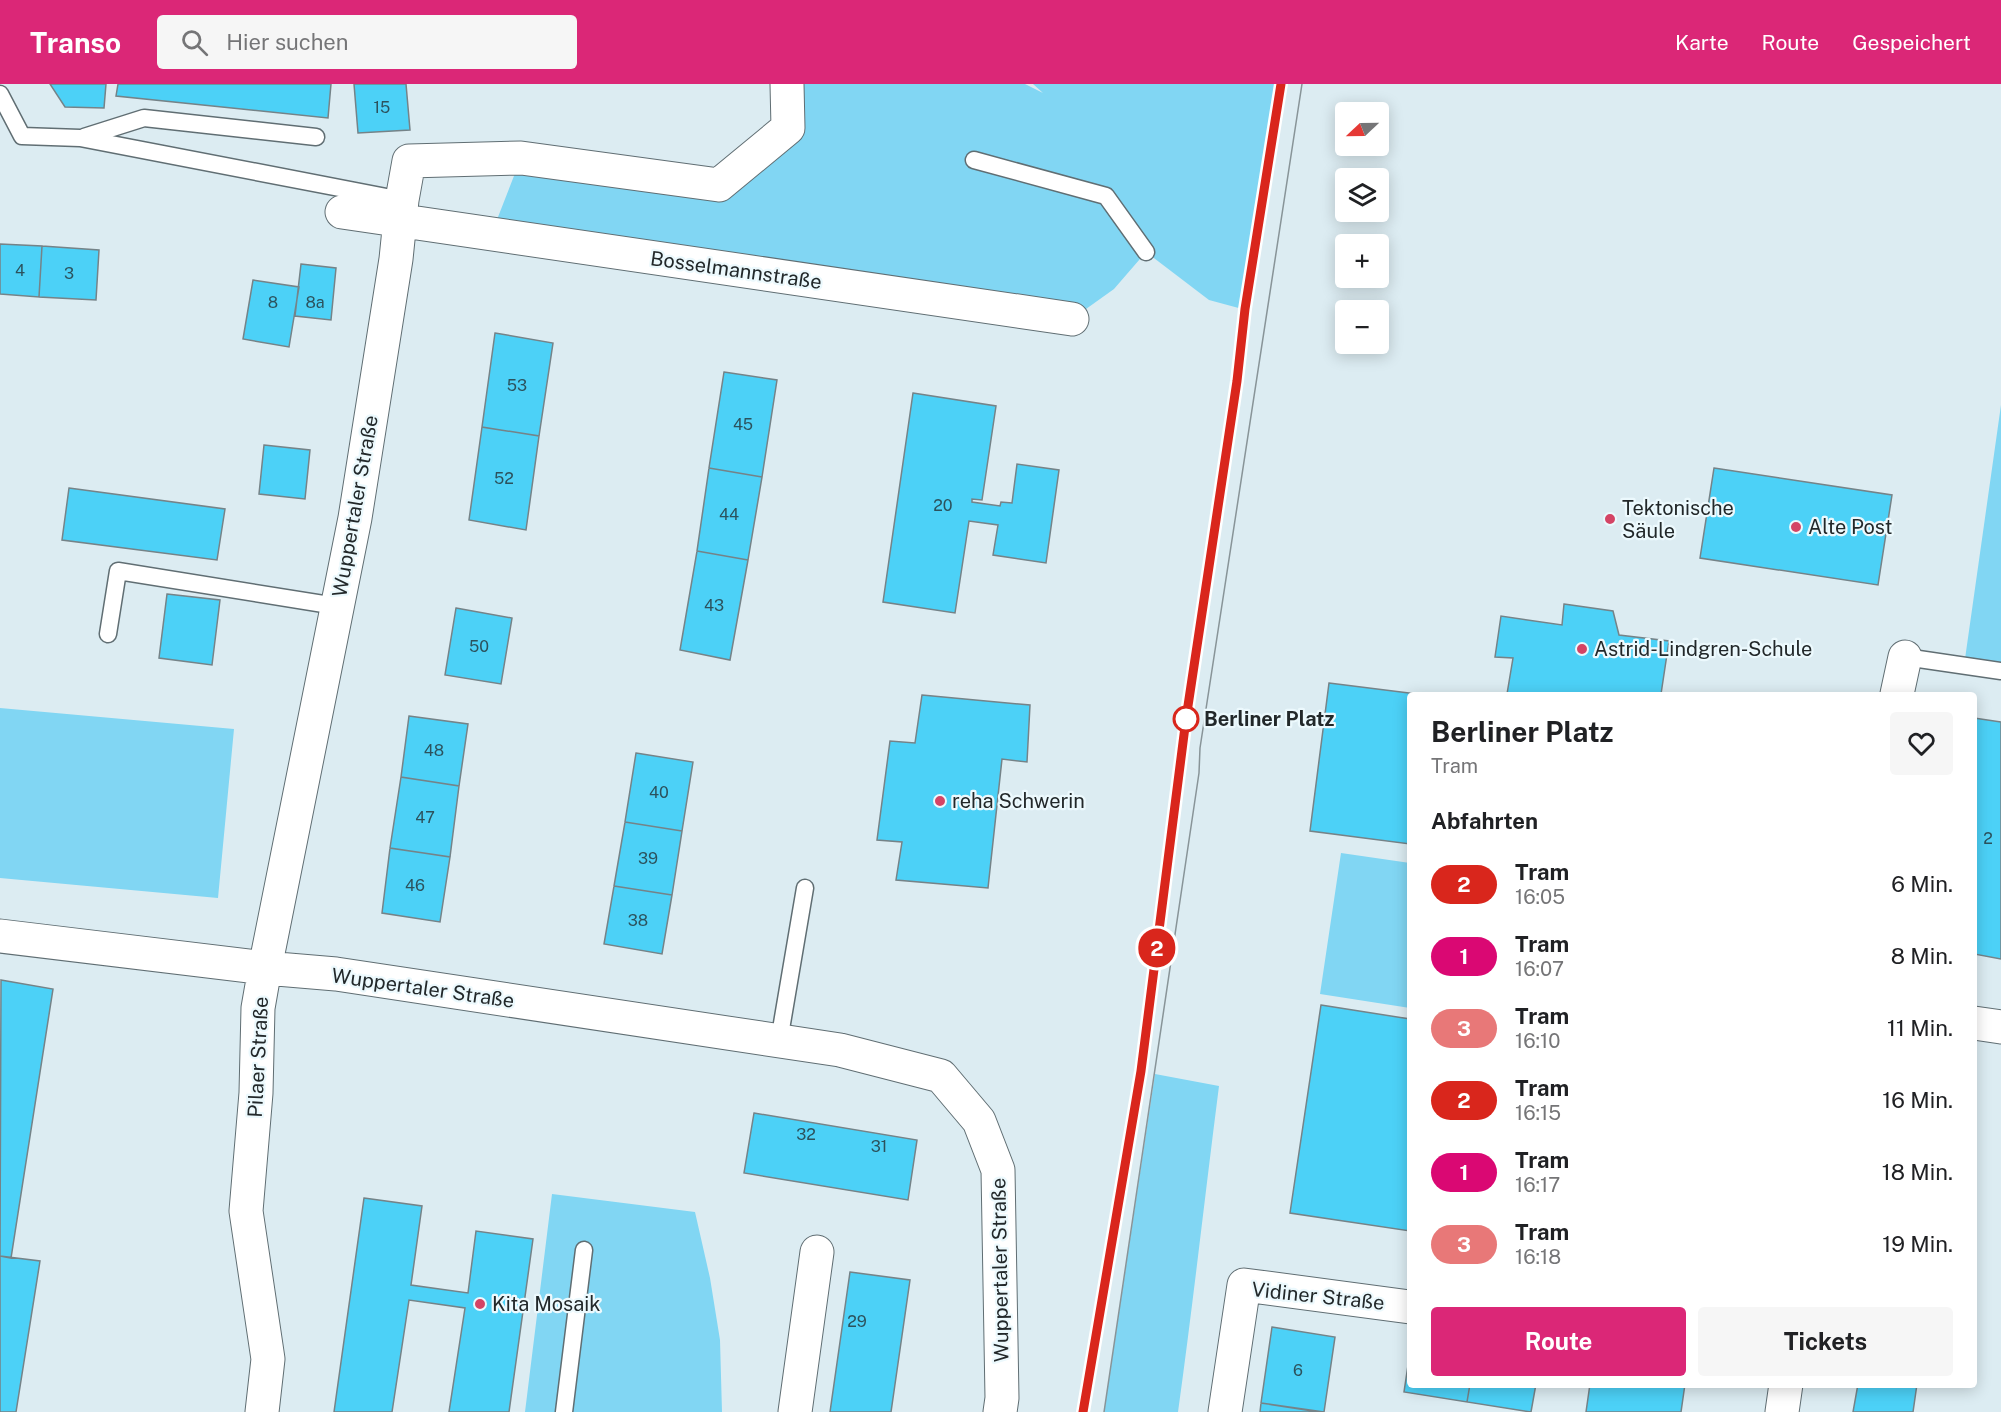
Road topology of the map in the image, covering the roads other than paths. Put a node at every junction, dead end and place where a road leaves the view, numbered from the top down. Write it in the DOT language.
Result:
graph roads {
  1 [pos="787,84"];
  2 [pos="0,94"];
  3 [pos="316,137"];
  4 [pos="80,138"];
  5 [pos="974,160"];
  6 [pos="401,211"];
  7 [pos="342,212"];
  8 [pos="1146,252"];
  9 [pos="1072,319"];
  10 [pos="336,606"];
  11 [pos="108,634"];
  12 [pos="1905,657"];
  13 [pos="2001,671"];
  14 [pos="1897,692"];
  15 [pos="805,888"];
  16 [pos="0,936"];
  17 [pos="265,968"];
  18 [pos="1977,1023"];
  19 [pos="2001,1027"];
  20 [pos="779,1041"];
  21 [pos="584,1250"];
  22 [pos="817,1252"];
  23 [pos="1407,1306"];
  24 [pos="1785,1388"];
  25 [pos="262,1412"];
  26 [pos="564,1412"];
  27 [pos="795,1412"];
  28 [pos="1000,1412"];
  29 [pos="1225,1412"];
  30 [pos="1782,1412"];
  1 -- 6 [label="street"];
  2 -- 4 [label="lane"];
  3 -- 4 [label="lane"];
  4 -- 6 [label="lane"];
  5 -- 8 [label="lane"];
  6 -- 7 [label="street, Bosselmannstraße"];
  6 -- 9 [label="street, Bosselmannstraße"];
  6 -- 10 [label="street, Wuppertaler Straße"];
  10 -- 11 [label="lane"];
  10 -- 17 [label="street, Wuppertaler Straße"];
  12 -- 13 [label="lane"];
  12 -- 14 [label="street"];
  15 -- 20 [label="lane"];
  16 -- 17 [label="street, Pilaer Straße"];
  17 -- 20 [label="street, Wuppertaler Straße"];
  17 -- 25 [label="street, Pilaer Straße"];
  18 -- 19 [label="street"];
  20 -- 28 [label="street, Wuppertaler Straße"];
  21 -- 26 [label="lane"];
  22 -- 27 [label="street"];
  23 -- 29 [label="street, Vidiner Straße"];
  24 -- 30 [label="street"];
}
